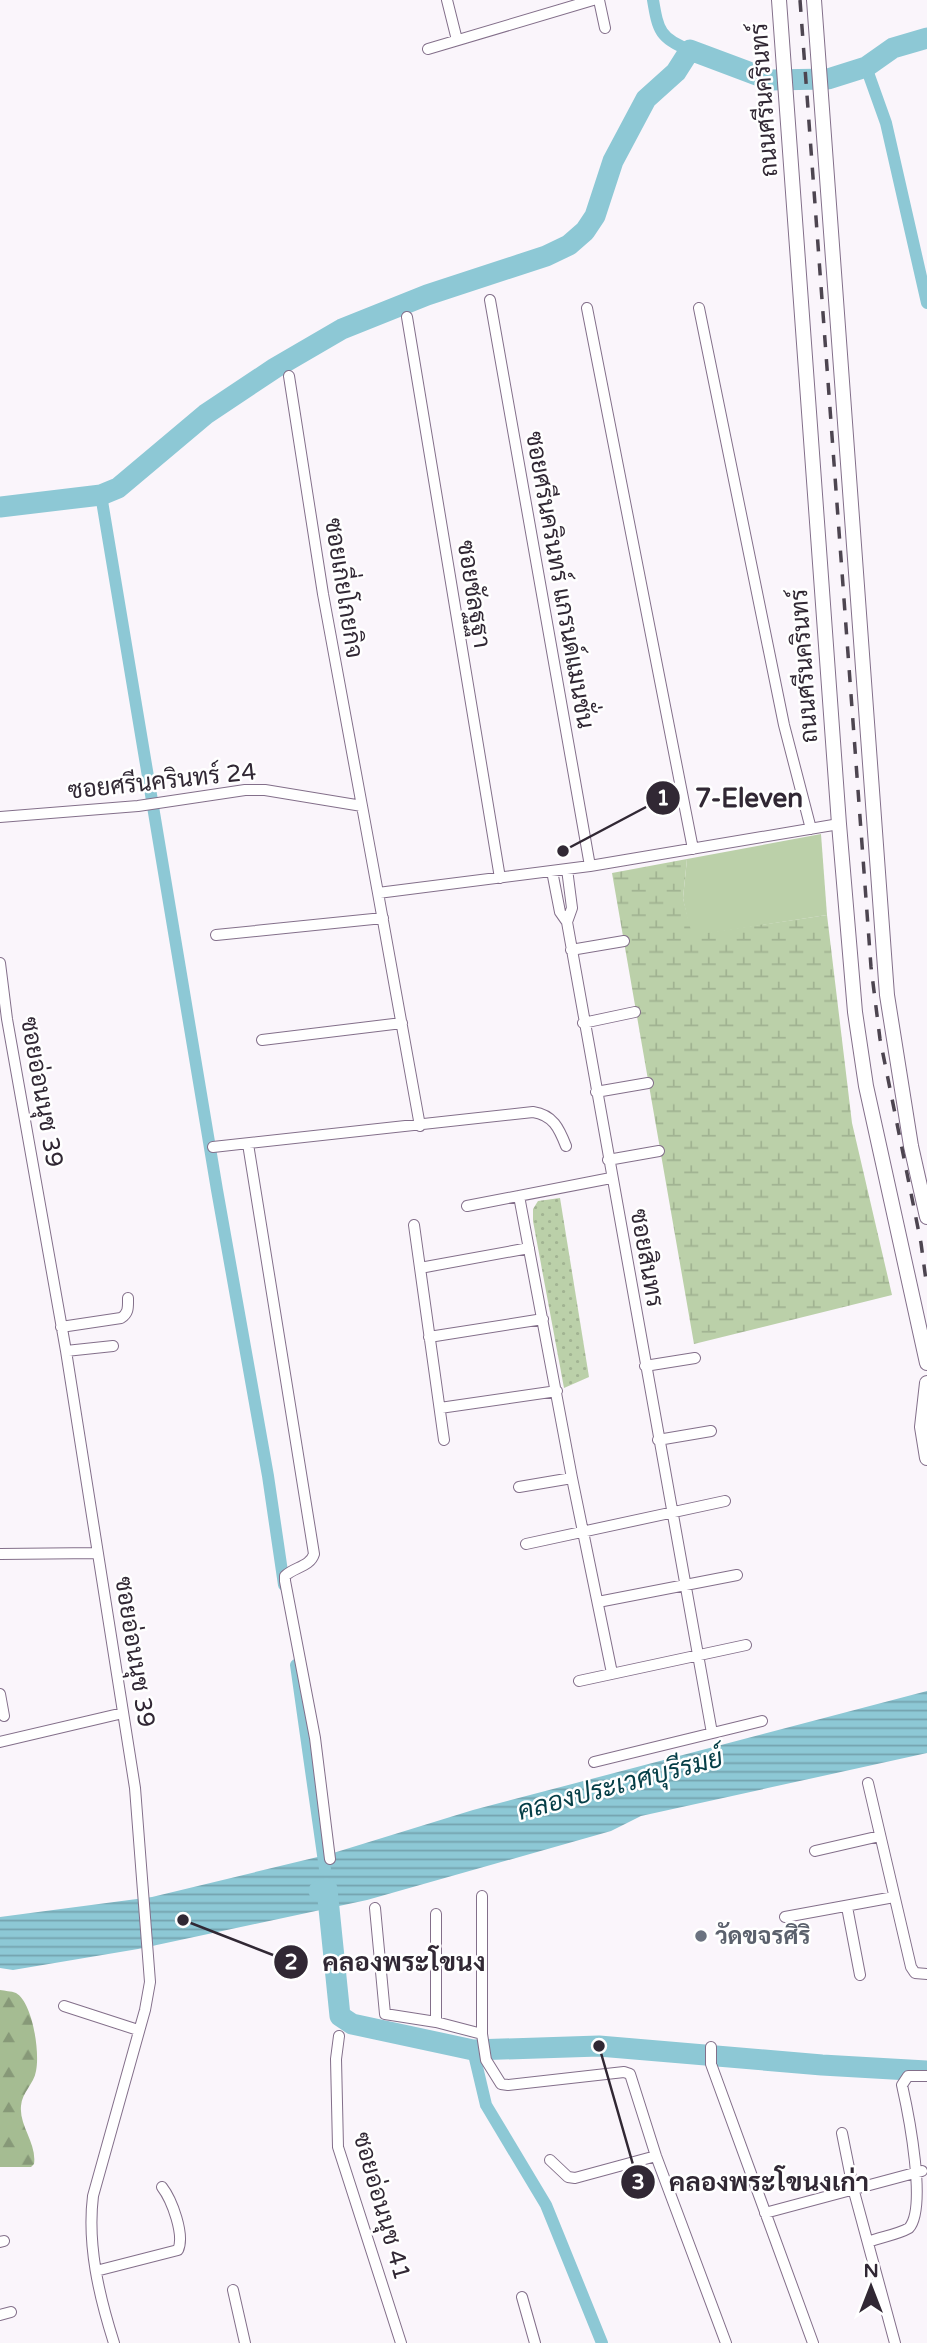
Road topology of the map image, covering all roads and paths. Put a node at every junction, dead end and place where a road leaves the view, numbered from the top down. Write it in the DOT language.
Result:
graph roads {
  1 [pos="447,0"];
  2 [pos="593,0"];
  3 [pos="600,0"];
  4 [pos="779,0"];
  5 [pos="814,0"];
  6 [pos="605,28"];
  7 [pos="457,40"];
  8 [pos="428,49"];
  9 [pos="490,300"];
  10 [pos="587,308"];
  11 [pos="699,309"];
  12 [pos="407,317"];
  13 [pos="289,376"];
  14 [pos="362,806"];
  15 [pos="0,817"];
  16 [pos="839,824"];
  17 [pos="811,829"];
  18 [pos="693,849"];
  19 [pos="590,866"];
  20 [pos="567,869"];
  21 [pos="552,871"];
  22 [pos="500,878"];
  23 [pos="378,893"];
  24 [pos="383,918"];
  25 [pos="567,922"];
  26 [pos="216,935"];
  27 [pos="624,942"];
  28 [pos="571,950"];
  29 [pos="0,963"];
  30 [pos="635,1012"];
  31 [pos="4,1020"];
  32 [pos="402,1023"];
  33 [pos="583,1023"];
  34 [pos="262,1040"];
  35 [pos="648,1083"];
  36 [pos="596,1092"];
  37 [pos="420,1126"];
  38 [pos="248,1144"];
  39 [pos="566,1146"];
  40 [pos="213,1147"];
  41 [pos="659,1151"];
  42 [pos="608,1160"];
  43 [pos="611,1178"];
  44 [pos="519,1196"];
  45 [pos="467,1206"];
  46 [pos="927,1217"];
  47 [pos="414,1225"];
  48 [pos="529,1248"];
  49 [pos="420,1268"];
  50 [pos="128,1298"];
  51 [pos="543,1319"];
  52 [pos="61,1327"];
  53 [pos="429,1337"];
  54 [pos="113,1346"];
  55 [pos="66,1351"];
  56 [pos="695,1358"];
  57 [pos="927,1363"];
  58 [pos="645,1366"];
  59 [pos="927,1383"];
  60 [pos="557,1391"];
  61 [pos="440,1408"];
  62 [pos="711,1431"];
  63 [pos="444,1440"];
  64 [pos="658,1440"];
  65 [pos="927,1458"];
  66 [pos="572,1478"];
  67 [pos="519,1487"];
  68 [pos="725,1501"];
  69 [pos="671,1514"];
  70 [pos="584,1533"];
  71 [pos="526,1544"];
  72 [pos="98,1553"];
  73 [pos="0,1554"];
  74 [pos="737,1575"];
  75 [pos="684,1586"];
  76 [pos="598,1602"];
  77 [pos="746,1646"];
  78 [pos="697,1655"];
  79 [pos="612,1673"];
  80 [pos="579,1681"];
  81 [pos="0,1694"];
  82 [pos="123,1713"];
  83 [pos="4,1716"];
  84 [pos="762,1721"];
  85 [pos="712,1733"];
  86 [pos="0,1742"];
  87 [pos="594,1762"];
  88 [pos="868,1783"];
  89 [pos="880,1836"];
  90 [pos="815,1850"];
  91 [pos="330,1859"];
  92 [pos="482,1896"];
  93 [pos="894,1897"];
  94 [pos="847,1907"];
  95 [pos="375,1908"];
  96 [pos="436,1914"];
  97 [pos="785,1917"];
  98 [pos="927,1974"];
  99 [pos="860,1975"];
  100 [pos="64,2006"];
  101 [pos="436,2022"];
  102 [pos="138,2030"];
  103 [pos="340,2036"];
  104 [pos="483,2040"];
  105 [pos="711,2056"];
  106 [pos="927,2076"];
  107 [pos="842,2133"];
  108 [pos="656,2156"];
  109 [pos="550,2160"];
  110 [pos="925,2179"];
  111 [pos="162,2187"];
  112 [pos="853,2188"];
  113 [pos="765,2213"];
  114 [pos="868,2242"];
  115 [pos="96,2271"];
  116 [pos="233,2290"];
  117 [pos="522,2297"];
  118 [pos="114,2343"];
  119 [pos="245,2343"];
  120 [pos="401,2343"];
  121 [pos="535,2343"];
  122 [pos="726,2343"];
  123 [pos="813,2343"];
  124 [pos="895,2343"];
  1 -- 7 [label="street"];
  2 -- 7 [label="street"];
  3 -- 6 [label="street"];
  4 -- 16 [label="main road, ถนนศรีนครินทร์"];
  5 -- 46 [label="main road"];
  7 -- 8 [label="street"];
  9 -- 19 [label="street, ซอยศรีนครินทร์ แกรนด์แมนชั่น"];
  10 -- 18 [label="street"];
  11 -- 17 [label="street"];
  12 -- 22 [label="street, ซอยชัลฐฐา"];
  13 -- 14 [label="street, ซอยเกี่ยโกยกิจ"];
  14 -- 15 [label="street, ซอยศรีนครินทร์ 24"];
  14 -- 23 [label="street"];
  16 -- 17 [label="street"];
  16 -- 57 [label="main road, ถนนศรีนครินทร์"];
  17 -- 18 [label="street"];
  18 -- 19 [label="street"];
  19 -- 20 [label="street"];
  20 -- 21 [label="street"];
  20 -- 25 [label="street"];
  21 -- 22 [label="street"];
  21 -- 25 [label="street, ซอยสินทร"];
  22 -- 23 [label="street"];
  23 -- 24 [label="street"];
  24 -- 26 [label="street"];
  24 -- 32 [label="street"];
  25 -- 28 [label="street, ซอยสินทร"];
  27 -- 28 [label="street"];
  28 -- 33 [label="street, ซอยสินทร"];
  29 -- 31 [label="street, ซอยอ่อนนุช 39"];
  30 -- 33 [label="street"];
  31 -- 52 [label="street, ซอยอ่อนนุช 39"];
  32 -- 34 [label="street"];
  32 -- 37 [label="street"];
  33 -- 36 [label="street, ซอยสินทร"];
  35 -- 36 [label="street"];
  36 -- 42 [label="street, ซอยสินทร"];
  37 -- 38 [label="street"];
  37 -- 39 [label="street"];
  38 -- 40 [label="street"];
  38 -- 91 [label="street"];
  41 -- 42 [label="street"];
  42 -- 43 [label="street, ซอยสินทร"];
  43 -- 44 [label="street"];
  43 -- 58 [label="street, ซอยสินทร"];
  44 -- 45 [label="street"];
  44 -- 48 [label="street"];
  47 -- 49 [label="street"];
  48 -- 49 [label="street"];
  48 -- 51 [label="street"];
  49 -- 53 [label="street"];
  50 -- 52 [label="street"];
  51 -- 53 [label="street"];
  51 -- 60 [label="street"];
  52 -- 55 [label="street, ซอยอ่อนนุช 39"];
  53 -- 61 [label="street"];
  54 -- 55 [label="street"];
  55 -- 72 [label="street, ซอยอ่อนนุช 39"];
  56 -- 58 [label="street"];
  58 -- 64 [label="street, ซอยสินทร"];
  59 -- 65 [label="main road"];
  60 -- 61 [label="street"];
  60 -- 66 [label="street"];
  61 -- 63 [label="street"];
  62 -- 64 [label="street"];
  64 -- 69 [label="street, ซอยสินทร"];
  66 -- 67 [label="street"];
  66 -- 70 [label="street"];
  68 -- 69 [label="street"];
  69 -- 70 [label="street"];
  69 -- 75 [label="street, ซอยสินทร"];
  70 -- 71 [label="street"];
  70 -- 76 [label="street"];
  72 -- 73 [label="street"];
  72 -- 82 [label="street, ซอยอ่อนนุช 39"];
  74 -- 75 [label="street"];
  75 -- 76 [label="street"];
  75 -- 78 [label="street, ซอยสินทร"];
  76 -- 79 [label="street"];
  77 -- 78 [label="street"];
  78 -- 79 [label="street"];
  78 -- 85 [label="street, ซอยสินทร"];
  79 -- 80 [label="street"];
  81 -- 83 [label="street"];
  82 -- 86 [label="street"];
  82 -- 102 [label="street, ซอยอ่อนนุช 39"];
  84 -- 85 [label="street"];
  85 -- 87 [label="street"];
  88 -- 89 [label="street"];
  89 -- 90 [label="street"];
  89 -- 93 [label="street"];
  92 -- 104 [label="street"];
  93 -- 94 [label="street"];
  93 -- 98 [label="street"];
  94 -- 97 [label="street"];
  94 -- 99 [label="street"];
  95 -- 101 [label="street"];
  96 -- 101 [label="street"];
  100 -- 102 [label="street"];
  101 -- 104 [label="street"];
  102 -- 115 [label="street, ซอยอ่อนนุช 39"];
  103 -- 120 [label="street, ซอยอ่อนนุช 41"];
  104 -- 108 [label="street"];
  105 -- 113 [label="street"];
  106 -- 110 [label="street"];
  107 -- 112 [label="street"];
  108 -- 109 [label="street"];
  108 -- 122 [label="street"];
  110 -- 112 [label="street"];
  110 -- 114 [label="street"];
  111 -- 115 [label="street"];
  112 -- 113 [label="street"];
  112 -- 114 [label="street"];
  113 -- 123 [label="street"];
  114 -- 124 [label="street"];
  115 -- 118 [label="street, ซอยอ่อนนุช 39"];
  116 -- 119 [label="street"];
  117 -- 121 [label="street"];
}
